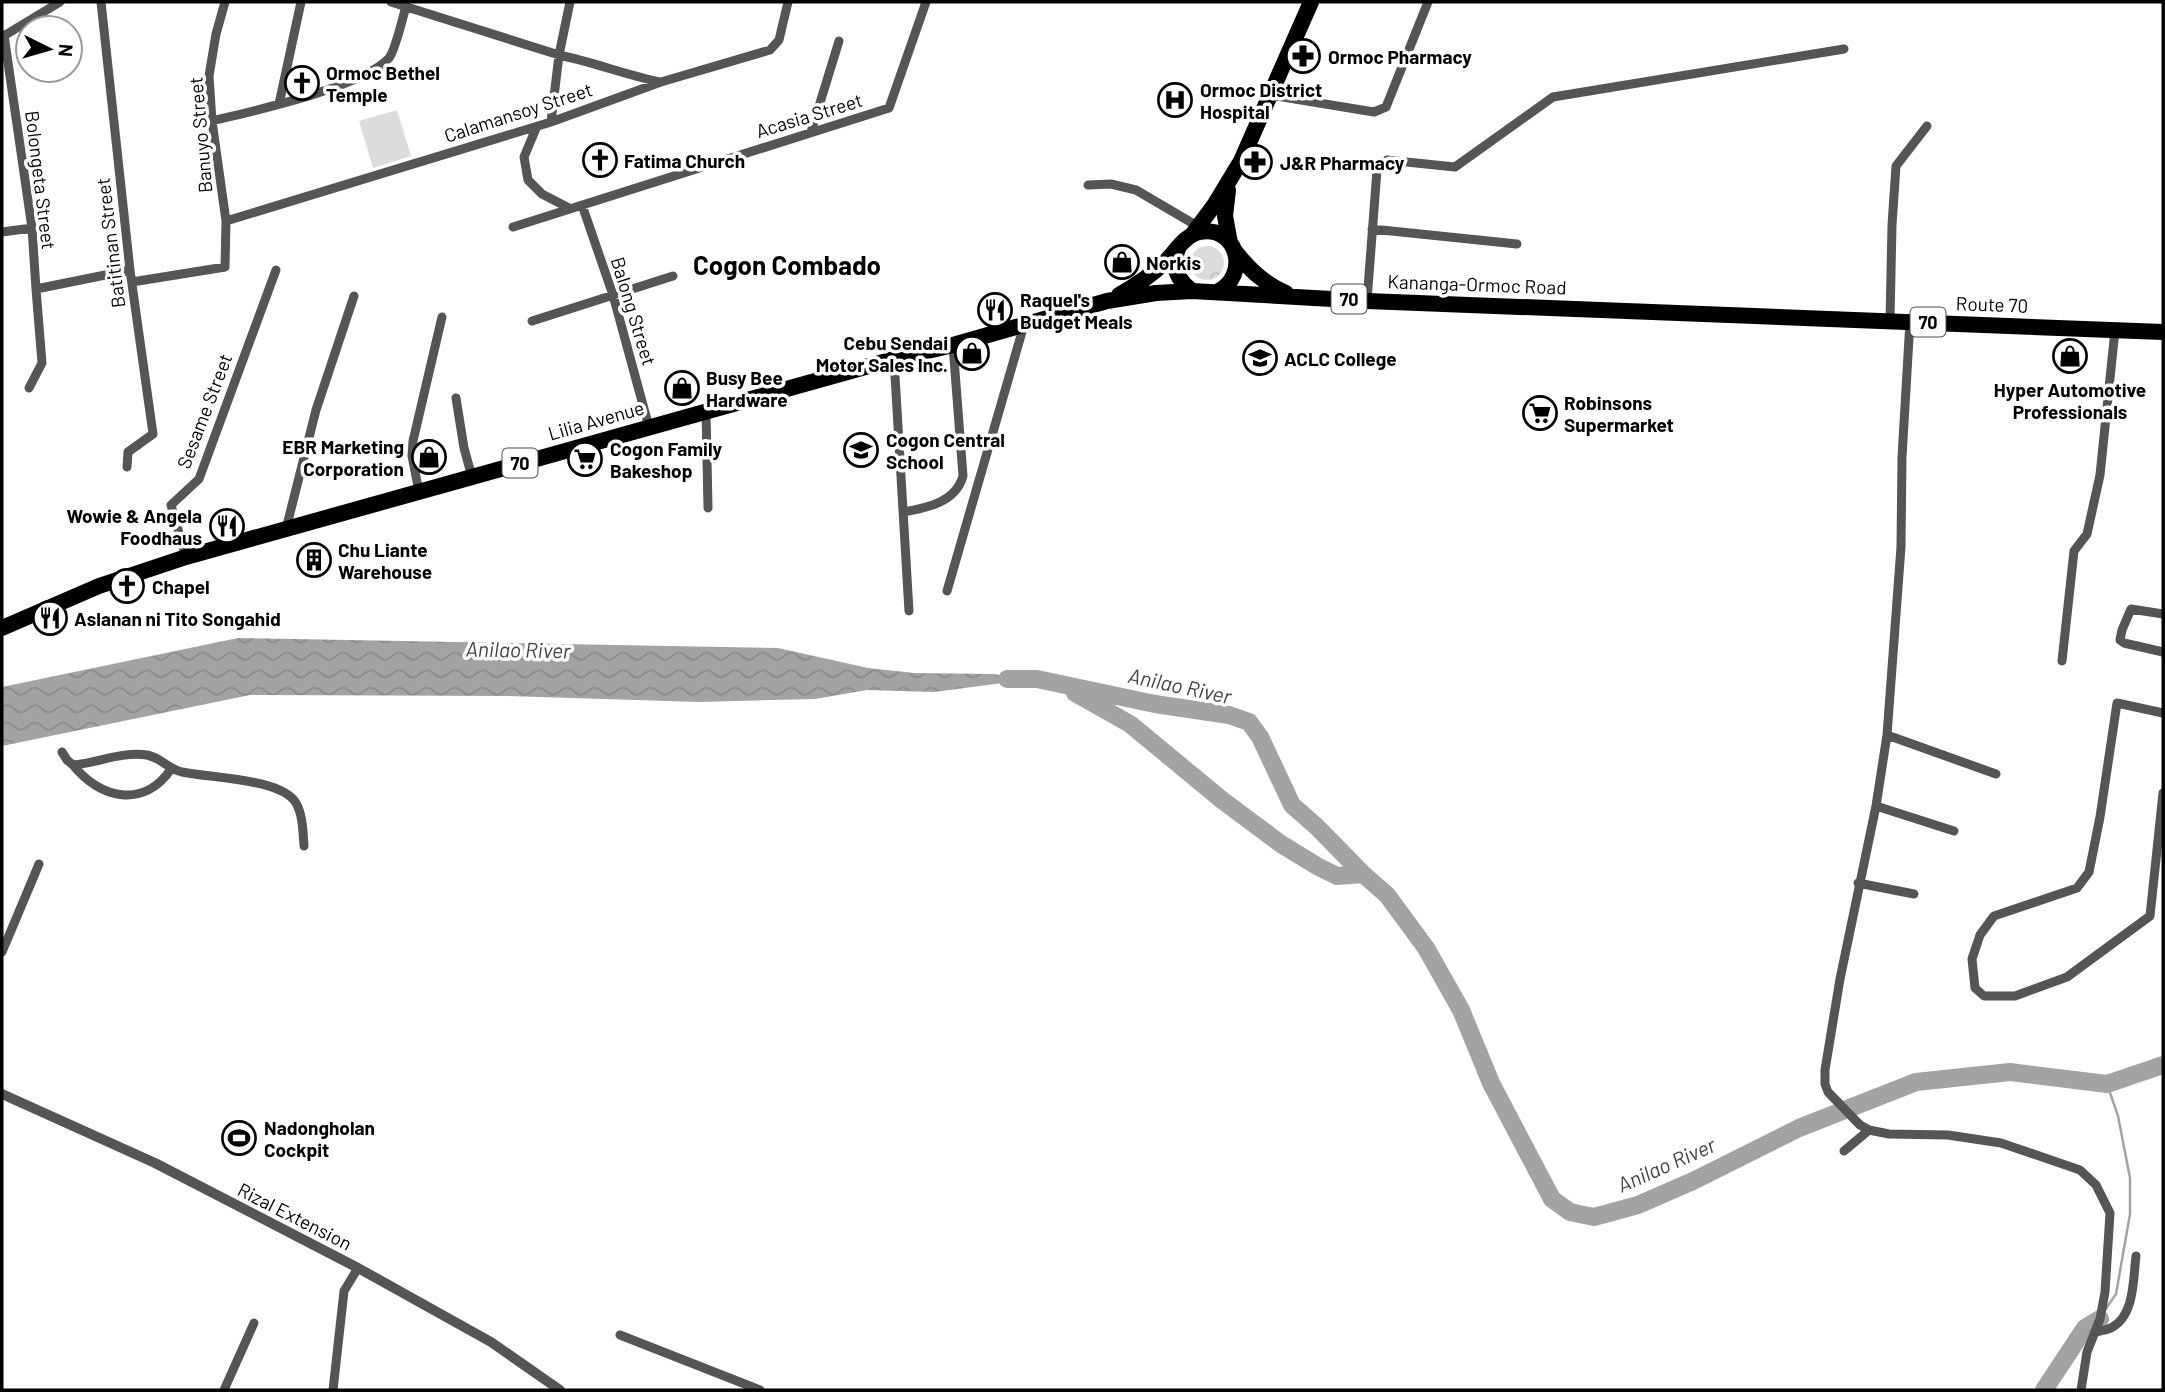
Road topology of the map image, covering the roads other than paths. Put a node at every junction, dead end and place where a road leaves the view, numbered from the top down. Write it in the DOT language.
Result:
graph roads {
  1 [pos="60,2"];
  2 [pos="101,2"];
  3 [pos="225,2"];
  4 [pos="301,2"];
  5 [pos="391,2"];
  6 [pos="570,2"];
  7 [pos="788,2"];
  8 [pos="926,2"];
  9 [pos="1311,2"];
  10 [pos="1428,2"];
  11 [pos="406,6"];
  12 [pos="3,36"];
  13 [pos="839,41"];
  14 [pos="1844,48"];
  15 [pos="559,55"];
  16 [pos="661,82"];
  17 [pos="1269,95"];
  18 [pos="279,104"];
  19 [pos="212,121"];
  20 [pos="551,122"];
  21 [pos="537,126"];
  22 [pos="1927,126"];
  23 [pos="811,132"];
  24 [pos="1233,177"];
  25 [pos="1088,185"];
  26 [pos="582,205"];
  27 [pos="569,208"];
  28 [pos="226,221"];
  29 [pos="32,228"];
  30 [pos="513,228"];
  31 [pos="1372,229"];
  32 [pos="1195,231"];
  33 [pos="2,232"];
  34 [pos="1517,244"];
  35 [pos="1179,246"];
  36 [pos="1232,246"];
  37 [pos="130,270"];
  38 [pos="276,270"];
  39 [pos="673,276"];
  40 [pos="132,282"];
  41 [pos="36,289"];
  42 [pos="1192,291"];
  43 [pos="1217,292"];
  44 [pos="613,295"];
  45 [pos="1291,295"];
  46 [pos="354,296"];
  47 [pos="1107,301"];
  48 [pos="1367,301"];
  49 [pos="1693,313"];
  50 [pos="442,317"];
  51 [pos="1890,320"];
  52 [pos="532,321"];
  53 [pos="1910,321"];
  54 [pos="1024,325"];
  55 [pos="2115,330"];
  56 [pos="2163,332"];
  57 [pos="953,345"];
  58 [pos="894,359"];
  59 [pos="29,388"];
  60 [pos="456,398"];
  61 [pos="706,411"];
  62 [pos="649,427"];
  63 [pos="127,467"];
  64 [pos="472,477"];
  65 [pos="419,492"];
  66 [pos="708,508"];
  67 [pos="903,512"];
  68 [pos="286,529"];
  69 [pos="186,557"];
  70 [pos="947,591"];
  71 [pos="909,611"];
  72 [pos="2163,614"];
  73 [pos="2,618"];
  74 [pos="21,620"];
  75 [pos="2,628"];
  76 [pos="2163,652"];
  77 [pos="2062,661"];
  78 [pos="2163,713"];
  79 [pos="1887,735"];
  80 [pos="62,752"];
  81 [pos="73,765"];
  82 [pos="171,769"];
  83 [pos="1996,774"];
  84 [pos="2163,793"];
  85 [pos="1876,806"];
  86 [pos="1954,831"];
  87 [pos="304,846"];
  88 [pos="39,864"];
  89 [pos="1858,883"];
  90 [pos="1914,894"];
  91 [pos="2,952"];
  92 [pos="2,1094"];
  93 [pos="1869,1130"];
  94 [pos="1844,1151"];
  95 [pos="2136,1256"];
  96 [pos="358,1268"];
  97 [pos="254,1323"];
  98 [pos="2094,1333"];
  99 [pos="620,1335"];
  100 [pos="224,1390"];
  101 [pos="333,1390"];
  102 [pos="561,1390"];
  103 [pos="760,1390"];
  104 [pos="2081,1390"];
  1 -- 12 [label="street"];
  2 -- 37 [label="street, Batitinan Street"];
  3 -- 19 [label="street, Banuyo Street"];
  4 -- 18 [label="street"];
  5 -- 11 [label="street"];
  6 -- 15 [label="street"];
  7 -- 16 [label="street, Calamansoy Street"];
  8 -- 23 [label="street, Acasia Street"];
  9 -- 17 [label="highway"];
  10 -- 17 [label="street"];
  11 -- 15 [label="street"];
  11 -- 18 [label="street"];
  12 -- 29 [label="street, Bolongeta Street"];
  13 -- 23 [label="street"];
  14 -- 31 [label="street"];
  15 -- 16 [label="street"];
  15 -- 20 [label="street"];
  16 -- 20 [label="street, Calamansoy Street"];
  17 -- 24 [label="highway"];
  18 -- 19 [label="street"];
  19 -- 28 [label="street, Banuyo Street"];
  20 -- 21 [label="street, Calamansoy Street"];
  21 -- 27 [label="street"];
  21 -- 28 [label="street, Calamansoy Street"];
  22 -- 51 [label="street"];
  23 -- 26 [label="street, Acasia Street"];
  24 -- 32 [label="highway"];
  24 -- 36 [label="highway"];
  25 -- 32 [label="street"];
  26 -- 27 [label="street, Acasia Street"];
  26 -- 44 [label="street, Balong Street"];
  27 -- 30 [label="street, Acasia Street"];
  28 -- 40 [label="street, Banuyo Street"];
  29 -- 33 [label="street"];
  29 -- 41 [label="street, Bolongeta Street"];
  31 -- 34 [label="street"];
  31 -- 48 [label="street"];
  32 -- 35 [label="highway, 70"];
  32 -- 36 [label="highway, 70"];
  35 -- 42 [label="highway"];
  35 -- 47 [label="highway, 70"];
  36 -- 43 [label="highway"];
  36 -- 45 [label="highway, 70"];
  37 -- 40 [label="street, Batitinan Street"];
  37 -- 41 [label="street"];
  38 -- 69 [label="street, Sesame Street"];
  39 -- 44 [label="street"];
  40 -- 63 [label="street, Batitinan Street"];
  41 -- 59 [label="street, Bolongeta Street"];
  42 -- 43 [label="highway, 70"];
  42 -- 47 [label="highway, 70"];
  43 -- 45 [label="highway, Kananga-Ormoc Road / 70"];
  44 -- 52 [label="street"];
  44 -- 62 [label="street, Balong Street"];
  45 -- 48 [label="highway, Kananga-Ormoc Road / 70"];
  46 -- 68 [label="street"];
  47 -- 54 [label="highway, Lilia Avenue / 70"];
  48 -- 49 [label="highway, Kananga-Ormoc Road / 70"];
  49 -- 51 [label="highway, Route 70 / 70"];
  50 -- 65 [label="street"];
  51 -- 53 [label="highway, Route 70 / 70"];
  53 -- 55 [label="highway, Route 70 / 70"];
  53 -- 79 [label="street"];
  54 -- 57 [label="highway, Lilia Avenue / 70"];
  54 -- 70 [label="street"];
  55 -- 56 [label="highway, Route 70 / 70"];
  55 -- 77 [label="street"];
  57 -- 58 [label="highway, Lilia Avenue / 70"];
  57 -- 67 [label="street"];
  58 -- 61 [label="highway, Lilia Avenue / 70"];
  58 -- 67 [label="street"];
  60 -- 64 [label="street"];
  61 -- 62 [label="highway, Lilia Avenue / 70"];
  61 -- 66 [label="street"];
  62 -- 64 [label="highway, Lilia Avenue / 70"];
  64 -- 65 [label="highway, Lilia Avenue / 70"];
  65 -- 68 [label="highway, Lilia Avenue / 70"];
  67 -- 71 [label="street"];
  68 -- 69 [label="highway, Lilia Avenue / 70"];
  69 -- 74 [label="highway, Lilia Avenue / 70"];
  72 -- 76 [label="street"];
  73 -- 74 [label="highway, Lilia Avenue / 70"];
  74 -- 75 [label="highway, Lilia Avenue / 70"];
  78 -- 84 [label="street"];
  79 -- 83 [label="street"];
  79 -- 85 [label="street"];
  80 -- 81 [label="street"];
  81 -- 82 [label="street"];
  81 -- 82 [label="street"];
  82 -- 87 [label="street"];
  85 -- 86 [label="street"];
  85 -- 89 [label="street"];
  88 -- 91 [label="street"];
  89 -- 90 [label="street"];
  89 -- 93 [label="street"];
  92 -- 96 [label="street, Rizal Extension"];
  93 -- 94 [label="street"];
  93 -- 98 [label="street"];
  95 -- 98 [label="street"];
  96 -- 101 [label="street"];
  96 -- 102 [label="street, Rizal Extension"];
  97 -- 100 [label="street"];
  98 -- 104 [label="street"];
  99 -- 103 [label="street"];
}
